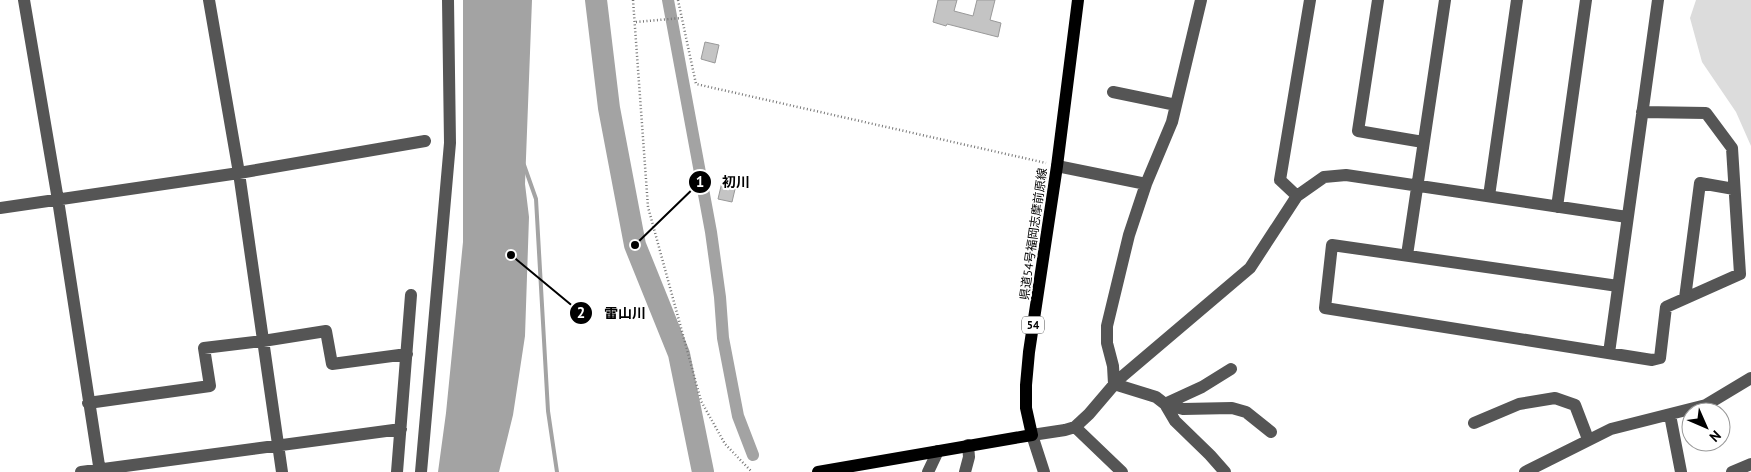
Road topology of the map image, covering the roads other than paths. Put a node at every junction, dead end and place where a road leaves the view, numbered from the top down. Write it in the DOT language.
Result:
graph roads {
  1 [pos="24,0"];
  2 [pos="209,0"];
  3 [pos="448,0"];
  4 [pos="1078,0"];
  5 [pos="1201,0"];
  6 [pos="1310,0"];
  7 [pos="1378,0"];
  8 [pos="1446,0"];
  9 [pos="1517,0"];
  10 [pos="1586,0"];
  11 [pos="1658,0"];
  12 [pos="1113,92"];
  13 [pos="1176,105"];
  14 [pos="1642,112"];
  15 [pos="425,141"];
  16 [pos="1423,142"];
  17 [pos="1057,166"];
  18 [pos="239,173"];
  19 [pos="1146,184"];
  20 [pos="1417,185"];
  21 [pos="1734,190"];
  22 [pos="1297,196"];
  23 [pos="1489,196"];
  24 [pos="58,200"];
  25 [pos="1557,206"];
  26 [pos="0,208"];
  27 [pos="1627,217"];
  28 [pos="1407,255"];
  29 [pos="1618,286"];
  30 [pos="411,295"];
  31 [pos="1685,298"];
  32 [pos="263,341"];
  33 [pos="1609,353"];
  34 [pos="407,354"];
  35 [pos="1231,369"];
  36 [pos="1751,378"];
  37 [pos="1114,384"];
  38 [pos="88,403"];
  39 [pos="1165,404"];
  40 [pos="1670,415"];
  41 [pos="1474,423"];
  42 [pos="1075,427"];
  43 [pos="401,429"];
  44 [pos="1270,432"];
  45 [pos="1032,435"];
  46 [pos="1588,440"];
  47 [pos="278,446"];
  48 [pos="968,446"];
  49 [pos="938,451"];
  50 [pos="1751,464"];
  51 [pos="100,471"];
  52 [pos="81,472"];
  53 [pos="282,472"];
  54 [pos="397,472"];
  55 [pos="421,472"];
  56 [pos="818,472"];
  57 [pos="928,472"];
  58 [pos="965,472"];
  59 [pos="1044,472"];
  60 [pos="1122,472"];
  61 [pos="1225,472"];
  62 [pos="1525,472"];
  63 [pos="1680,472"];
  64 [pos="1732,472"];
  1 -- 24 [label="street"];
  2 -- 18 [label="street"];
  3 -- 55 [label="street"];
  4 -- 17 [label="main road, 県道54号福岡志摩前原線 / 54"];
  5 -- 13 [label="street"];
  6 -- 22 [label="street"];
  7 -- 16 [label="street"];
  8 -- 16 [label="street"];
  9 -- 23 [label="street"];
  10 -- 25 [label="street"];
  11 -- 14 [label="street"];
  12 -- 13 [label="street"];
  13 -- 19 [label="street"];
  14 -- 21 [label="street"];
  14 -- 27 [label="street"];
  15 -- 18 [label="street"];
  16 -- 20 [label="street"];
  17 -- 19 [label="street"];
  17 -- 45 [label="main road, 県道54号福岡志摩前原線 / 54"];
  18 -- 24 [label="street"];
  18 -- 32 [label="street"];
  19 -- 37 [label="street"];
  20 -- 22 [label="street"];
  20 -- 23 [label="street"];
  20 -- 28 [label="street"];
  21 -- 31 [label="street"];
  21 -- 31 [label="street"];
  22 -- 37 [label="street"];
  23 -- 25 [label="street"];
  24 -- 26 [label="street"];
  24 -- 38 [label="street"];
  25 -- 27 [label="street"];
  27 -- 29 [label="street"];
  28 -- 29 [label="street"];
  28 -- 33 [label="street"];
  29 -- 33 [label="street"];
  30 -- 34 [label="street"];
  31 -- 33 [label="street"];
  32 -- 34 [label="street"];
  32 -- 38 [label="street"];
  32 -- 47 [label="street"];
  34 -- 43 [label="street"];
  35 -- 39 [label="street"];
  36 -- 40 [label="street"];
  37 -- 39 [label="street"];
  37 -- 42 [label="street"];
  38 -- 51 [label="street"];
  39 -- 44 [label="street"];
  39 -- 61 [label="street"];
  40 -- 46 [label="street"];
  40 -- 63 [label="street"];
  41 -- 46 [label="street"];
  42 -- 45 [label="street"];
  42 -- 60 [label="street"];
  43 -- 47 [label="street"];
  43 -- 54 [label="street"];
  45 -- 48 [label="main road"];
  45 -- 59 [label="street"];
  46 -- 62 [label="street"];
  47 -- 51 [label="street"];
  47 -- 53 [label="street"];
  48 -- 49 [label="main road"];
  48 -- 58 [label="street"];
  49 -- 56 [label="main road"];
  49 -- 57 [label="street"];
  50 -- 64 [label="street"];
  51 -- 52 [label="street"];
}
